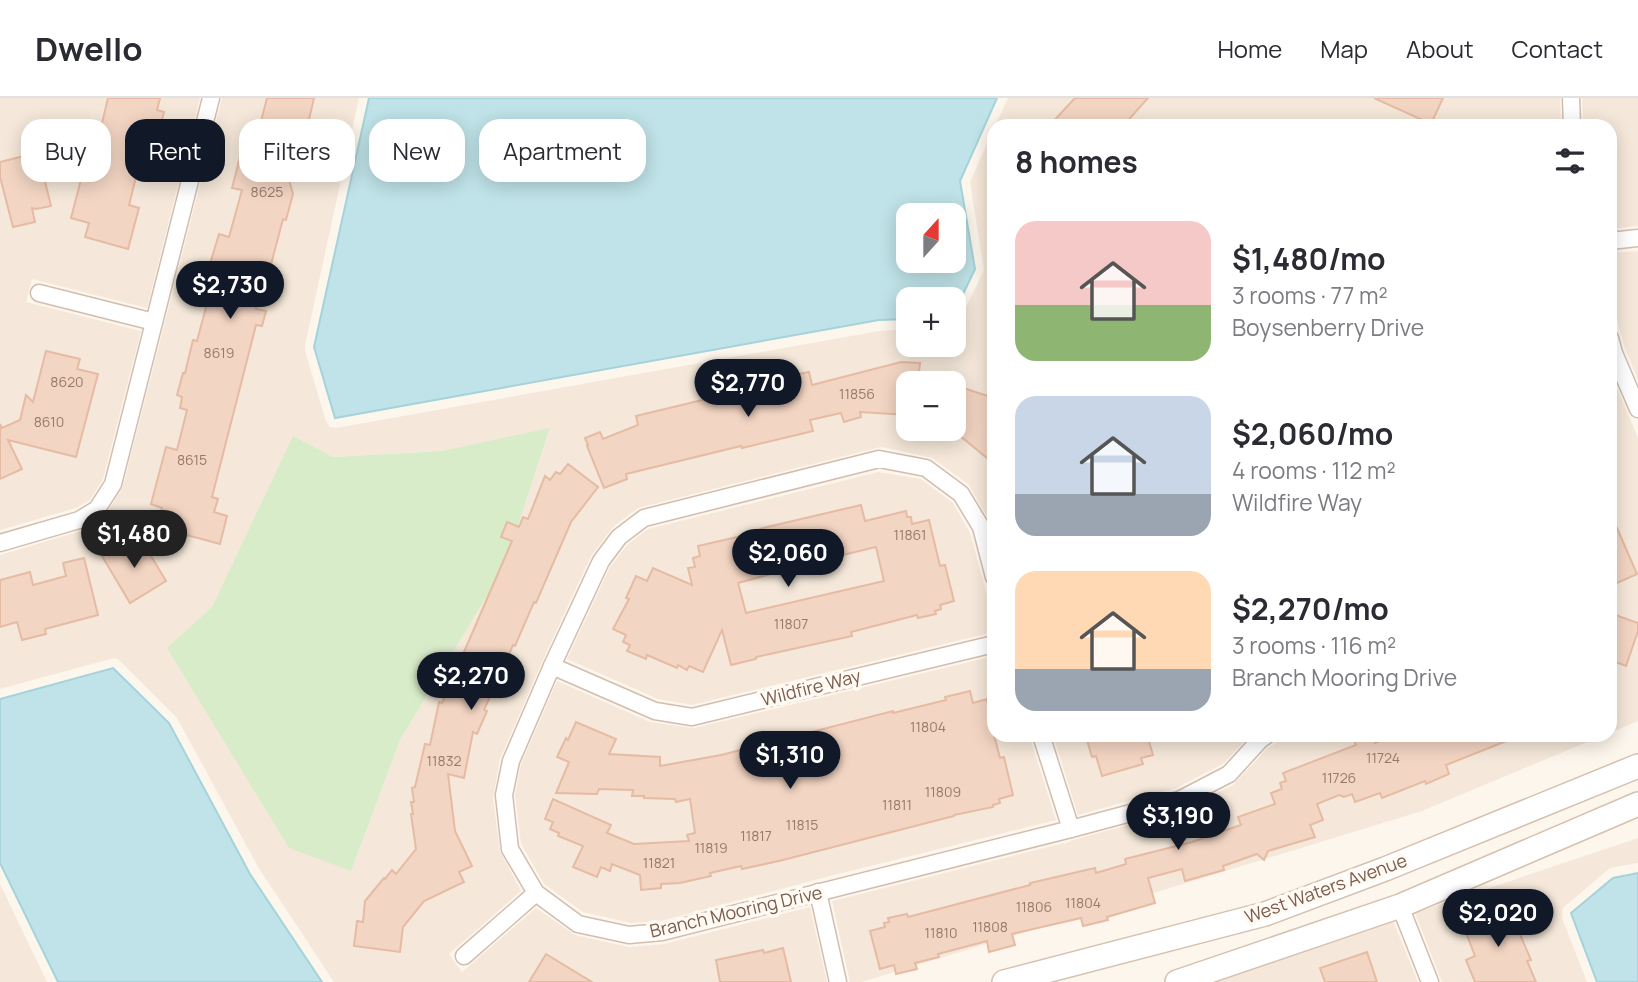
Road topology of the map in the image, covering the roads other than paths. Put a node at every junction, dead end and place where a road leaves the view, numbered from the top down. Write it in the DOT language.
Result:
graph roads {
  1 [pos="211,98"];
  2 [pos="1571,98"];
  3 [pos="1572,119"];
  4 [pos="1638,238"];
  5 [pos="1617,240"];
  6 [pos="39,293"];
  7 [pos="154,322"];
  8 [pos="1617,360"];
  9 [pos="1638,409"];
  10 [pos="0,542"];
  11 [pos="987,550"];
  12 [pos="987,646"];
  13 [pos="552,666"];
  14 [pos="1043,742"];
  15 [pos="1258,742"];
  16 [pos="1638,766"];
  17 [pos="1638,804"];
  18 [pos="1071,829"];
  19 [pos="818,892"];
  20 [pos="536,893"];
  21 [pos="1399,906"];
  22 [pos="464,956"];
  23 [pos="838,982"];
  24 [pos="1004,982"];
  25 [pos="1177,982"];
  26 [pos="1430,982"];
  1 -- 7 [label="street"];
  2 -- 3 [label="street"];
  4 -- 5 [label="street"];
  6 -- 7 [label="street"];
  7 -- 10 [label="street"];
  8 -- 9 [label="street"];
  11 -- 13 [label="street, Branch Mooring Drive"];
  12 -- 13 [label="street, Wildfire Way"];
  13 -- 20 [label="street, Branch Mooring Drive"];
  14 -- 18 [label="street"];
  15 -- 18 [label="street, Branch Mooring Drive"];
  16 -- 24 [label="street, West Waters Avenue"];
  17 -- 21 [label="street"];
  18 -- 19 [label="street, Branch Mooring Drive"];
  19 -- 20 [label="street, Branch Mooring Drive"];
  19 -- 23 [label="street"];
  20 -- 22 [label="street"];
  21 -- 25 [label="street"];
  21 -- 26 [label="street"];
}
